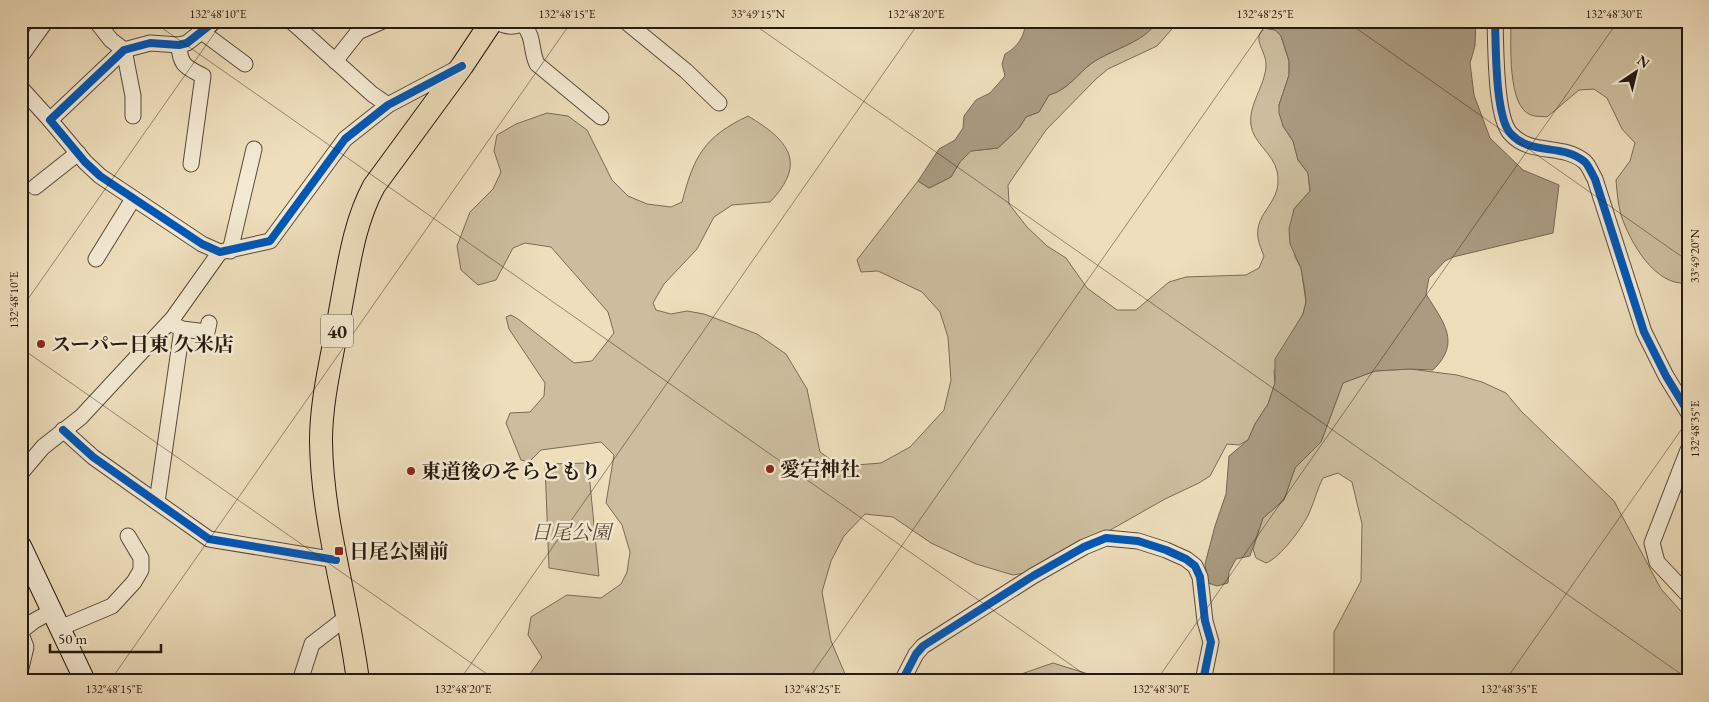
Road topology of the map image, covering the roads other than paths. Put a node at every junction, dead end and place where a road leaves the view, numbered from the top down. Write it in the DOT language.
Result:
graph roads {
  1 [pos="46,21"];
  2 [pos="96,21"];
  3 [pos="215,21"];
  4 [pos="291,21"];
  5 [pos="383,21"];
  6 [pos="494,21"];
  7 [pos="624,21"];
  8 [pos="1495,21"];
  9 [pos="525,22"];
  10 [pos="202,32"];
  11 [pos="179,45"];
  12 [pos="124,50"];
  13 [pos="21,56"];
  14 [pos="335,61"];
  15 [pos="245,64"];
  16 [pos="462,66"];
  17 [pos="21,88"];
  18 [pos="719,104"];
  19 [pos="388,105"];
  20 [pos="133,116"];
  21 [pos="600,117"];
  22 [pos="50,120"];
  23 [pos="254,149"];
  24 [pos="78,153"];
  25 [pos="191,164"];
  26 [pos="35,188"];
  27 [pos="133,199"];
  28 [pos="225,251"];
  29 [pos="96,259"];
  30 [pos="209,323"];
  31 [pos="175,325"];
  32 [pos="1688,412"];
  33 [pos="63,430"];
  34 [pos="1688,450"];
  35 [pos="21,473"];
  36 [pos="157,502"];
  37 [pos="128,536"];
  38 [pos="21,546"];
  39 [pos="336,560"];
  40 [pos="1688,595"];
  41 [pos="346,617"];
  42 [pos="56,619"];
  43 [pos="21,632"];
  44 [pos="21,668"];
  45 [pos="85,681"];
  46 [pos="300,681"];
  47 [pos="358,681"];
  48 [pos="902,681"];
  49 [pos="1203,681"];
  1 -- 13 [label="street"];
  2 -- 12 [label="street"];
  3 -- 10 [label="street"];
  4 -- 14 [label="street"];
  5 -- 14 [label="street"];
  6 -- 9 [label="street"];
  6 -- 16 [label="main road, 40"];
  7 -- 18 [label="street"];
  8 -- 32 [label="street"];
  9 -- 21 [label="street"];
  10 -- 11 [label="street"];
  10 -- 15 [label="street"];
  11 -- 12 [label="street"];
  11 -- 25 [label="street"];
  12 -- 20 [label="street"];
  12 -- 22 [label="street"];
  14 -- 19 [label="street"];
  16 -- 19 [label="street"];
  16 -- 39 [label="main road, 40"];
  17 -- 22 [label="street"];
  19 -- 28 [label="street"];
  22 -- 24 [label="street"];
  23 -- 28 [label="street"];
  24 -- 26 [label="street"];
  24 -- 27 [label="street"];
  27 -- 28 [label="street"];
  27 -- 29 [label="street"];
  28 -- 31 [label="street"];
  30 -- 31 [label="street"];
  31 -- 33 [label="street"];
  31 -- 36 [label="street"];
  33 -- 35 [label="street"];
  33 -- 36 [label="street"];
  34 -- 40 [label="street"];
  36 -- 39 [label="street"];
  37 -- 42 [label="street"];
  38 -- 42 [label="main road"];
  39 -- 41 [label="main road, 40"];
  41 -- 46 [label="street"];
  41 -- 47 [label="main road, 40"];
  42 -- 43 [label="street"];
  42 -- 45 [label="main road"];
  43 -- 44 [label="street"];
  48 -- 49 [label="street"];
}
